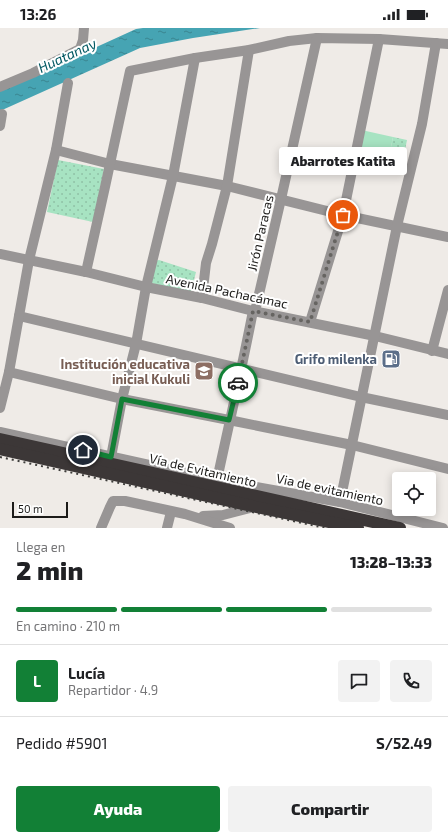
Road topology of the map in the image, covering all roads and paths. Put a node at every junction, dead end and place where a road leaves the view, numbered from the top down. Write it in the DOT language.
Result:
graph roads {
  1 [pos="84,28"];
  2 [pos="316,38"];
  3 [pos="379,39"];
  4 [pos="436,43"];
  5 [pos="448,44"];
  6 [pos="250,50"];
  7 [pos="195,58"];
  8 [pos="68,83"];
  9 [pos="0,87"];
  10 [pos="2,114"];
  11 [pos="0,126"];
  12 [pos="56,150"];
  13 [pos="110,164"];
  14 [pos="172,176"];
  15 [pos="227,186"];
  16 [pos="281,199"];
  17 [pos="343,215"];
  18 [pos="397,226"];
  19 [pos="448,237"];
  20 [pos="0,254"];
  21 [pos="29,260"];
  22 [pos="86,272"];
  23 [pos="146,287"];
  24 [pos="448,290"];
  25 [pos="202,298"];
  26 [pos="253,311"];
  27 [pos="20,316"];
  28 [pos="310,322"];
  29 [pos="375,336"];
  30 [pos="136,344"];
  31 [pos="432,351"];
  32 [pos="448,354"];
  33 [pos="242,368"];
  34 [pos="9,372"];
  35 [pos="361,397"];
  36 [pos="122,399"];
  37 [pos="0,408"];
  38 [pos="448,415"];
  39 [pos="229,420"];
  40 [pos="0,432"];
  41 [pos="0,439"];
  42 [pos="352,446"];
  43 [pos="0,450"];
  44 [pos="111,457"];
  45 [pos="448,469"];
  46 [pos="217,480"];
  47 [pos="340,502"];
  48 [pos="256,507"];
  49 [pos="171,512"];
  50 [pos="185,514"];
  51 [pos="225,527"];
  52 [pos="101,528"];
  53 [pos="167,528"];
  54 [pos="358,528"];
  55 [pos="400,528"];
  56 [pos="443,528"];
  1 -- 9 [label="street"];
  2 -- 3 [label="street"];
  2 -- 6 [label="street"];
  2 -- 16 [label="street, Jirón Paracas"];
  3 -- 4 [label="street"];
  3 -- 17 [label="street"];
  4 -- 5 [label="street"];
  4 -- 18 [label="street"];
  6 -- 7 [label="street"];
  6 -- 15 [label="street"];
  7 -- 13 [label="street"];
  7 -- 14 [label="street"];
  8 -- 12 [label="street"];
  10 -- 11 [label="street"];
  12 -- 13 [label="street"];
  12 -- 21 [label="street"];
  13 -- 14 [label="street"];
  13 -- 22 [label="street"];
  14 -- 15 [label="street"];
  14 -- 23 [label="street"];
  15 -- 16 [label="street"];
  15 -- 25 [label="street"];
  16 -- 17 [label="street"];
  16 -- 26 [label="street, Jirón Paracas"];
  17 -- 18 [label="street"];
  17 -- 28 [label="street"];
  18 -- 19 [label="street"];
  18 -- 29 [label="street"];
  20 -- 21 [label="street, Avenida Pachacámac"];
  21 -- 22 [label="street, Avenida Pachacámac"];
  21 -- 27 [label="street"];
  22 -- 23 [label="street, Avenida Pachacámac"];
  23 -- 25 [label="street, Avenida Pachacámac"];
  23 -- 30 [label="street"];
  24 -- 31 [label="street"];
  25 -- 26 [label="street, Avenida Pachacámac"];
  26 -- 28 [label="street, Avenida Pachacámac"];
  26 -- 33 [label="street, Jirón Paracas"];
  27 -- 30 [label="street"];
  27 -- 34 [label="street"];
  28 -- 29 [label="street, Avenida Pachacámac"];
  29 -- 31 [label="street, Avenida Pachacámac"];
  29 -- 35 [label="street"];
  30 -- 33 [label="street"];
  30 -- 36 [label="street"];
  31 -- 32 [label="street, Avenida Pachacámac"];
  33 -- 35 [label="street"];
  33 -- 39 [label="street, Jirón Paracas"];
  34 -- 36 [label="street"];
  34 -- 37 [label="street"];
  35 -- 38 [label="street"];
  35 -- 42 [label="street"];
  36 -- 39 [label="street"];
  36 -- 44 [label="street"];
  39 -- 42 [label="street"];
  39 -- 46 [label="street, Jirón Paracas"];
  40 -- 44 [label="street, Via de evitamiento"];
  41 -- 55 [label="highway, Vía de Evitamiento"];
  42 -- 45 [label="street"];
  42 -- 47 [label="street"];
  43 -- 48 [label="highway, Vía de Evitamiento"];
  44 -- 46 [label="street, Via de evitamiento"];
  46 -- 47 [label="street, Via de evitamiento"];
  47 -- 56 [label="street, Via de evitamiento"];
  48 -- 50 [label="street"];
  48 -- 54 [label="highway, Vía de Evitamiento"];
  49 -- 50 [label="street"];
  49 -- 52 [label="street"];
  49 -- 53 [label="street"];
  50 -- 51 [label="street"];
}
